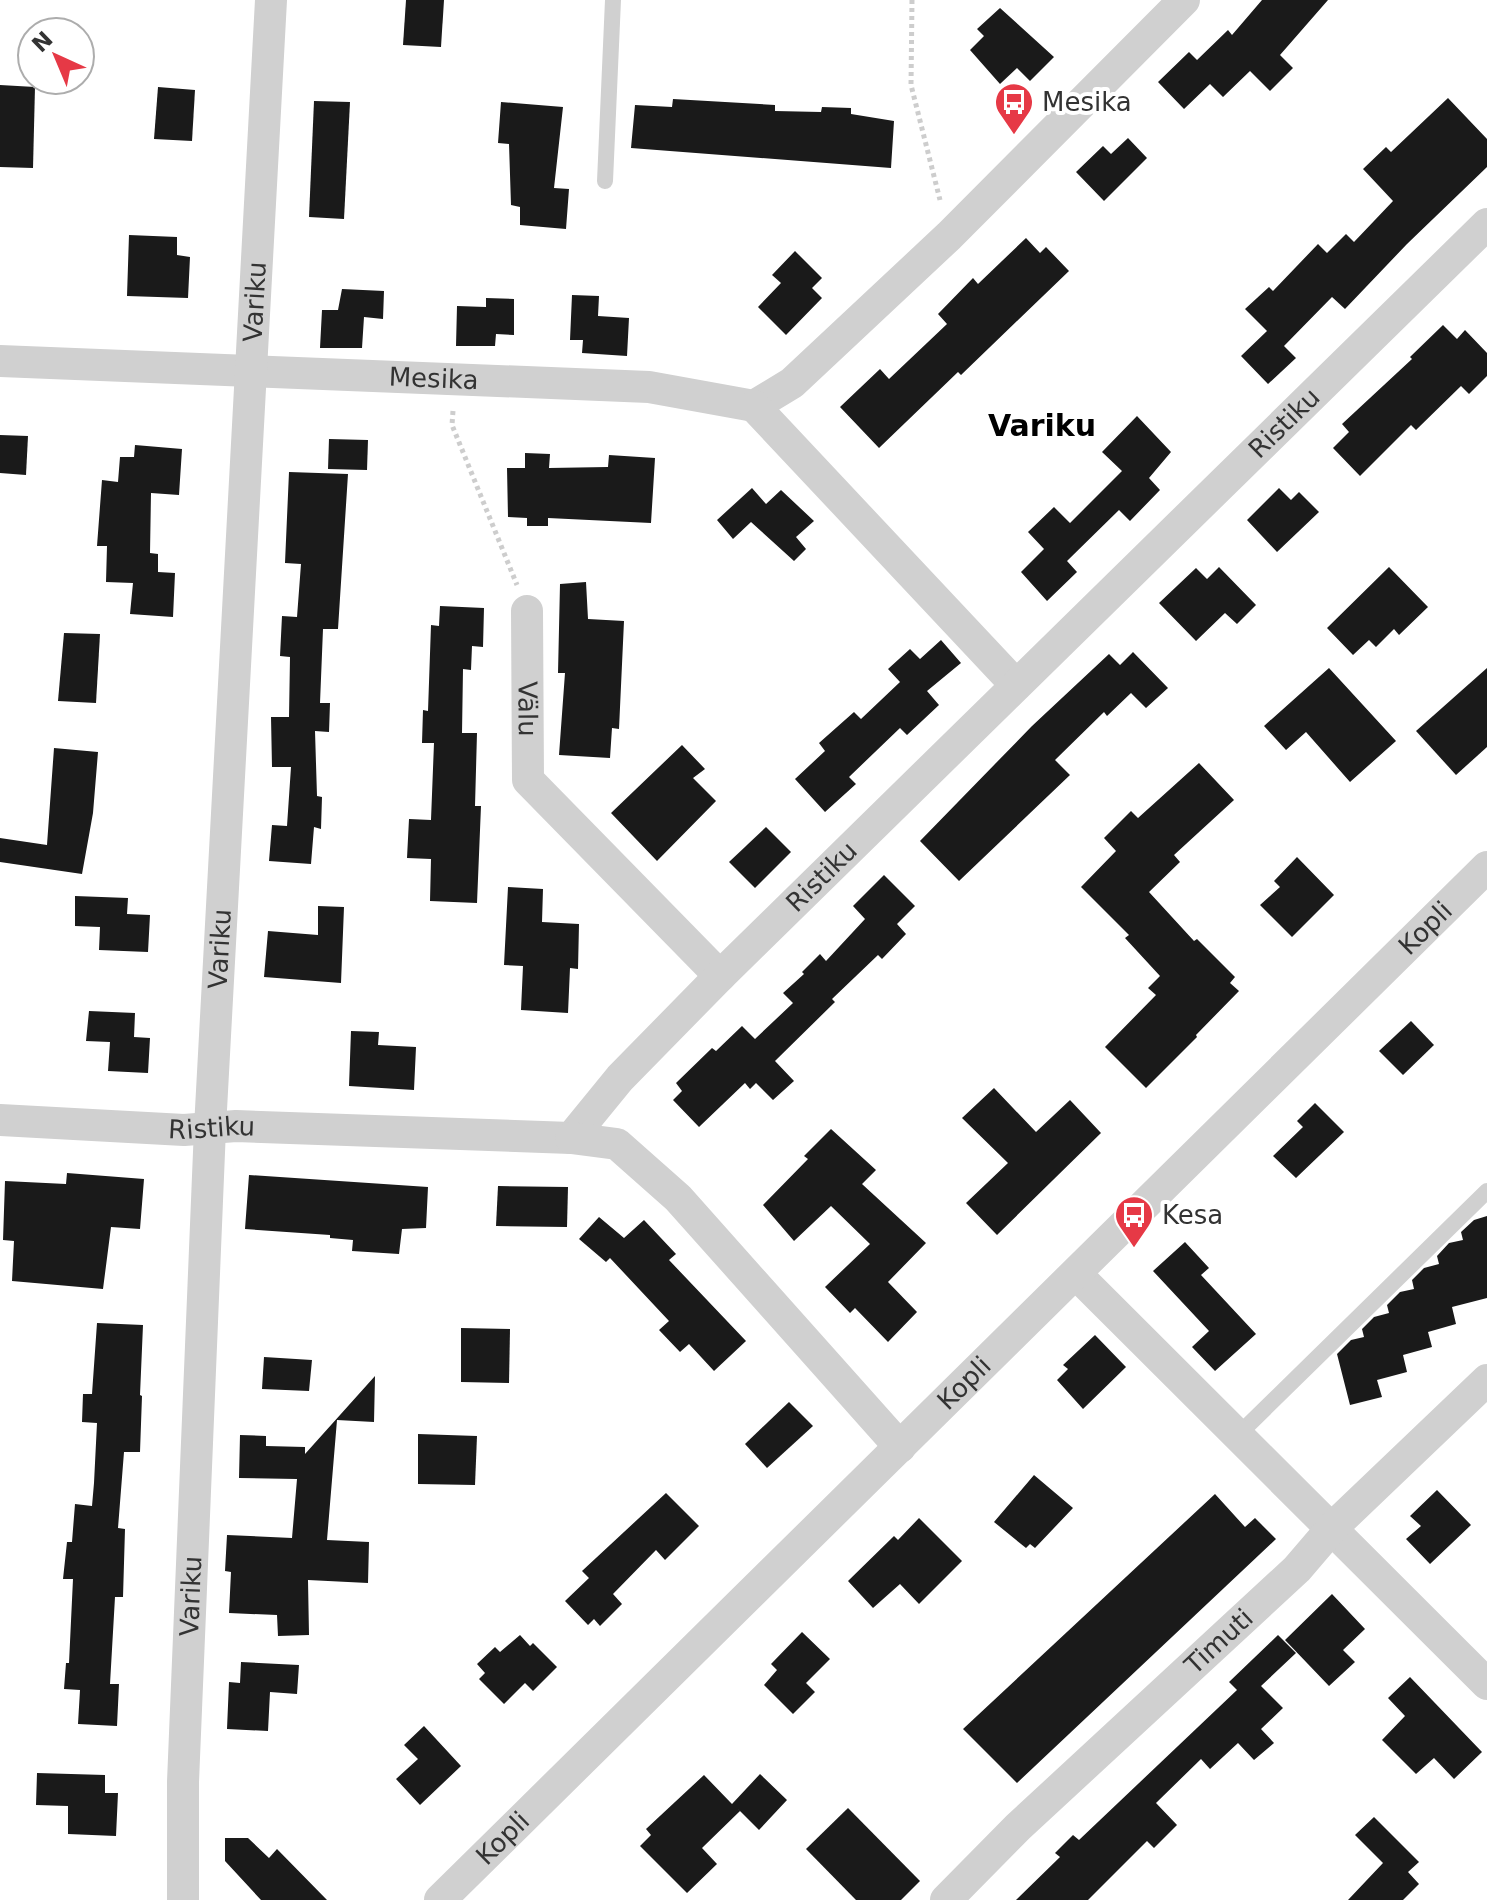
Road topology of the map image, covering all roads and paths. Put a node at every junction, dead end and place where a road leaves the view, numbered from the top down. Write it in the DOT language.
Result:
graph roads {
  1 [pos="271,0"];
  2 [pos="613,0"];
  3 [pos="912,0"];
  4 [pos="1184,0"];
  5 [pos="605,181"];
  6 [pos="1485,230"];
  7 [pos="949,236"];
  8 [pos="0,361"];
  9 [pos="249,371"];
  10 [pos="455,380"];
  11 [pos="754,406"];
  12 [pos="527,611"];
  13 [pos="1016,685"];
  14 [pos="1487,867"];
  15 [pos="720,976"];
  16 [pos="0,1120"];
  17 [pos="210,1128"];
  18 [pos="571,1138"];
  19 [pos="1487,1191"];
  20 [pos="1076,1274"];
  21 [pos="1487,1380"];
  22 [pos="1238,1435"];
  23 [pos="900,1447"];
  24 [pos="1332,1528"];
  25 [pos="1487,1684"];
  26 [pos="183,1900"];
  27 [pos="440,1900"];
  28 [pos="946,1900"];
  1 -- 9 [label="street, Variku"];
  2 -- 5 [label="lane"];
  3 -- 7 [label="path"];
  4 -- 7 [label="street"];
  6 -- 13 [label="street, Ristiku"];
  7 -- 11 [label="street"];
  8 -- 9 [label="street, Mesika"];
  9 -- 10 [label="street, Mesika"];
  9 -- 17 [label="street, Variku"];
  10 -- 11 [label="street, Mesika"];
  10 -- 12 [label="path"];
  11 -- 13 [label="street"];
  12 -- 15 [label="street, Välu"];
  13 -- 15 [label="street, Ristiku"];
  14 -- 20 [label="street, Kopli"];
  15 -- 18 [label="street, Ristiku"];
  16 -- 17 [label="street, Ristiku"];
  17 -- 18 [label="street, Ristiku"];
  17 -- 26 [label="street, Variku"];
  18 -- 23 [label="street"];
  19 -- 22 [label="lane"];
  20 -- 22 [label="street"];
  20 -- 23 [label="street, Kopli"];
  21 -- 24 [label="street, Timuti"];
  22 -- 24 [label="street"];
  23 -- 27 [label="street, Kopli"];
  24 -- 25 [label="street"];
  24 -- 28 [label="street, Timuti"];
}
